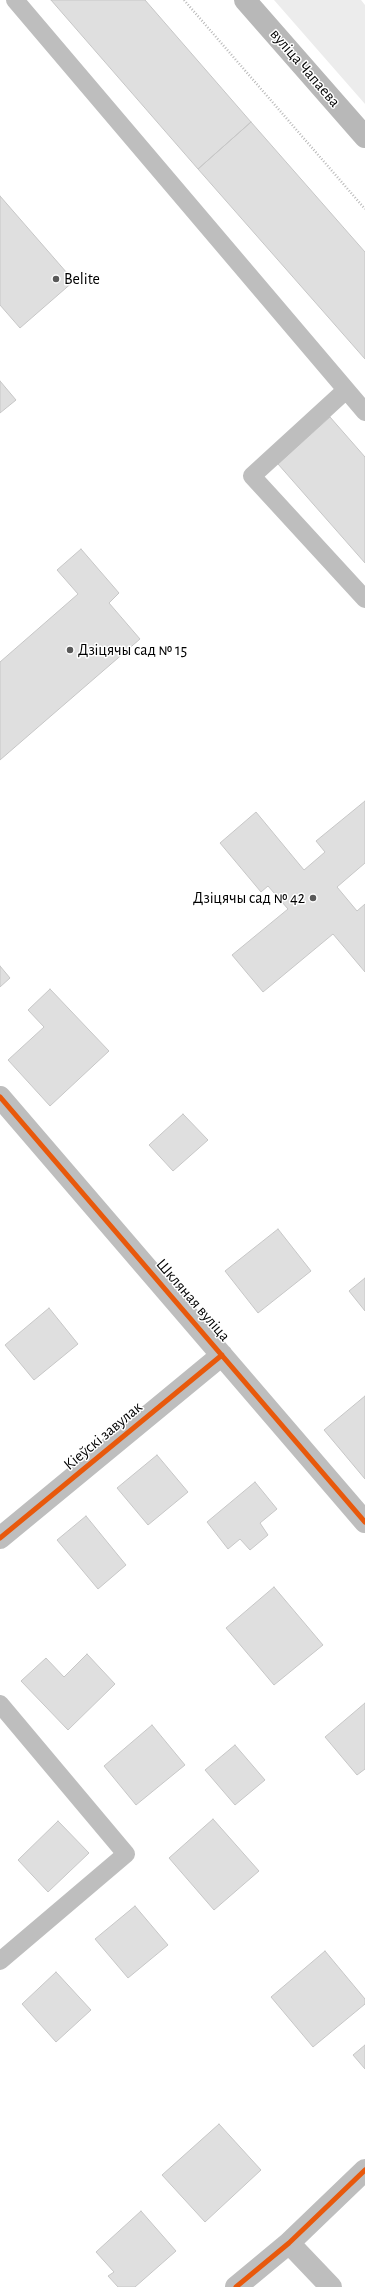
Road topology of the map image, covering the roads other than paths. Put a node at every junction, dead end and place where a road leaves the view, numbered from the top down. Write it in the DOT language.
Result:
graph roads {
  1 [pos="15,0"];
  2 [pos="245,0"];
  3 [pos="365,137"];
  4 [pos="346,390"];
  5 [pos="365,412"];
  6 [pos="365,599"];
  7 [pos="0,1097"];
  8 [pos="222,1354"];
  9 [pos="365,1522"];
  10 [pos="0,1538"];
  11 [pos="0,1704"];
  12 [pos="0,1961"];
  13 [pos="365,2170"];
  14 [pos="289,2243"];
  15 [pos="236,2287"];
  16 [pos="331,2287"];
  1 -- 4 [label="lane"];
  2 -- 3 [label="main road, вуліца Чапаева"];
  4 -- 5 [label="lane"];
  4 -- 6 [label="lane"];
  7 -- 8 [label="street, Шкляная вуліца"];
  8 -- 9 [label="street, Шкляная вуліца"];
  8 -- 10 [label="street, Кіеўскі завулак"];
  11 -- 12 [label="lane"];
  13 -- 14 [label="street"];
  14 -- 15 [label="street"];
  14 -- 16 [label="street"];
}
